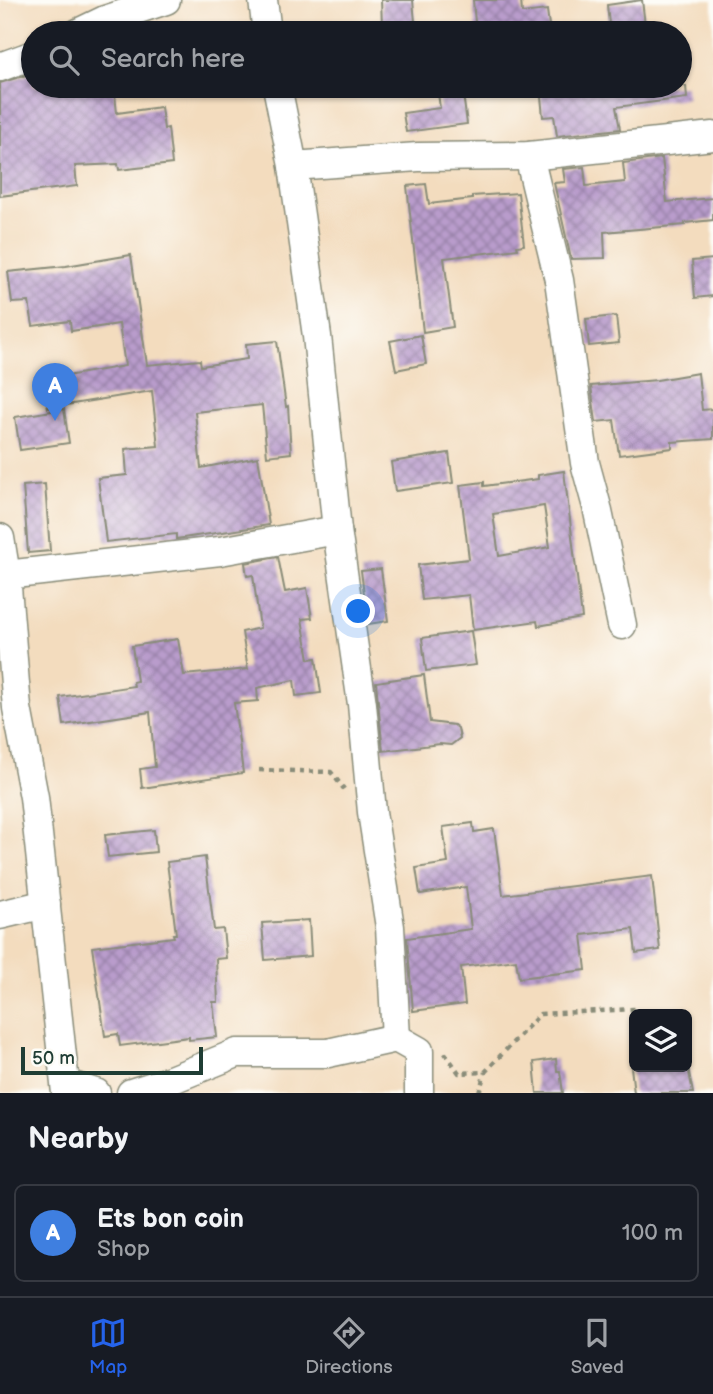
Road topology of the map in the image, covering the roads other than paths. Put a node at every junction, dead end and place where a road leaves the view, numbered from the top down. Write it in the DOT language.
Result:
graph roads {
  1 [pos="166,0"];
  2 [pos="264,0"];
  3 [pos="102,21"];
  4 [pos="266,21"];
  5 [pos="21,59"];
  6 [pos="0,67"];
  7 [pos="279,98"];
  8 [pos="713,136"];
  9 [pos="529,156"];
  10 [pos="293,166"];
  11 [pos="337,530"];
  12 [pos="0,538"];
  13 [pos="6,576"];
  14 [pos="622,625"];
  15 [pos="9,706"];
  16 [pos="46,904"];
  17 [pos="0,915"];
  18 [pos="407,1044"];
  19 [pos="66,1088"];
  20 [pos="96,1093"];
  21 [pos="131,1093"];
  22 [pos="419,1093"];
  1 -- 3 [label="street"];
  2 -- 4 [label="street"];
  5 -- 6 [label="street"];
  7 -- 10 [label="street"];
  8 -- 9 [label="street"];
  9 -- 10 [label="street"];
  9 -- 14 [label="street"];
  10 -- 11 [label="street"];
  11 -- 13 [label="street"];
  11 -- 18 [label="street"];
  12 -- 13 [label="street"];
  13 -- 15 [label="street"];
  15 -- 16 [label="street"];
  16 -- 17 [label="street"];
  16 -- 19 [label="street"];
  18 -- 21 [label="street"];
  18 -- 22 [label="street"];
  19 -- 20 [label="street"];
}
